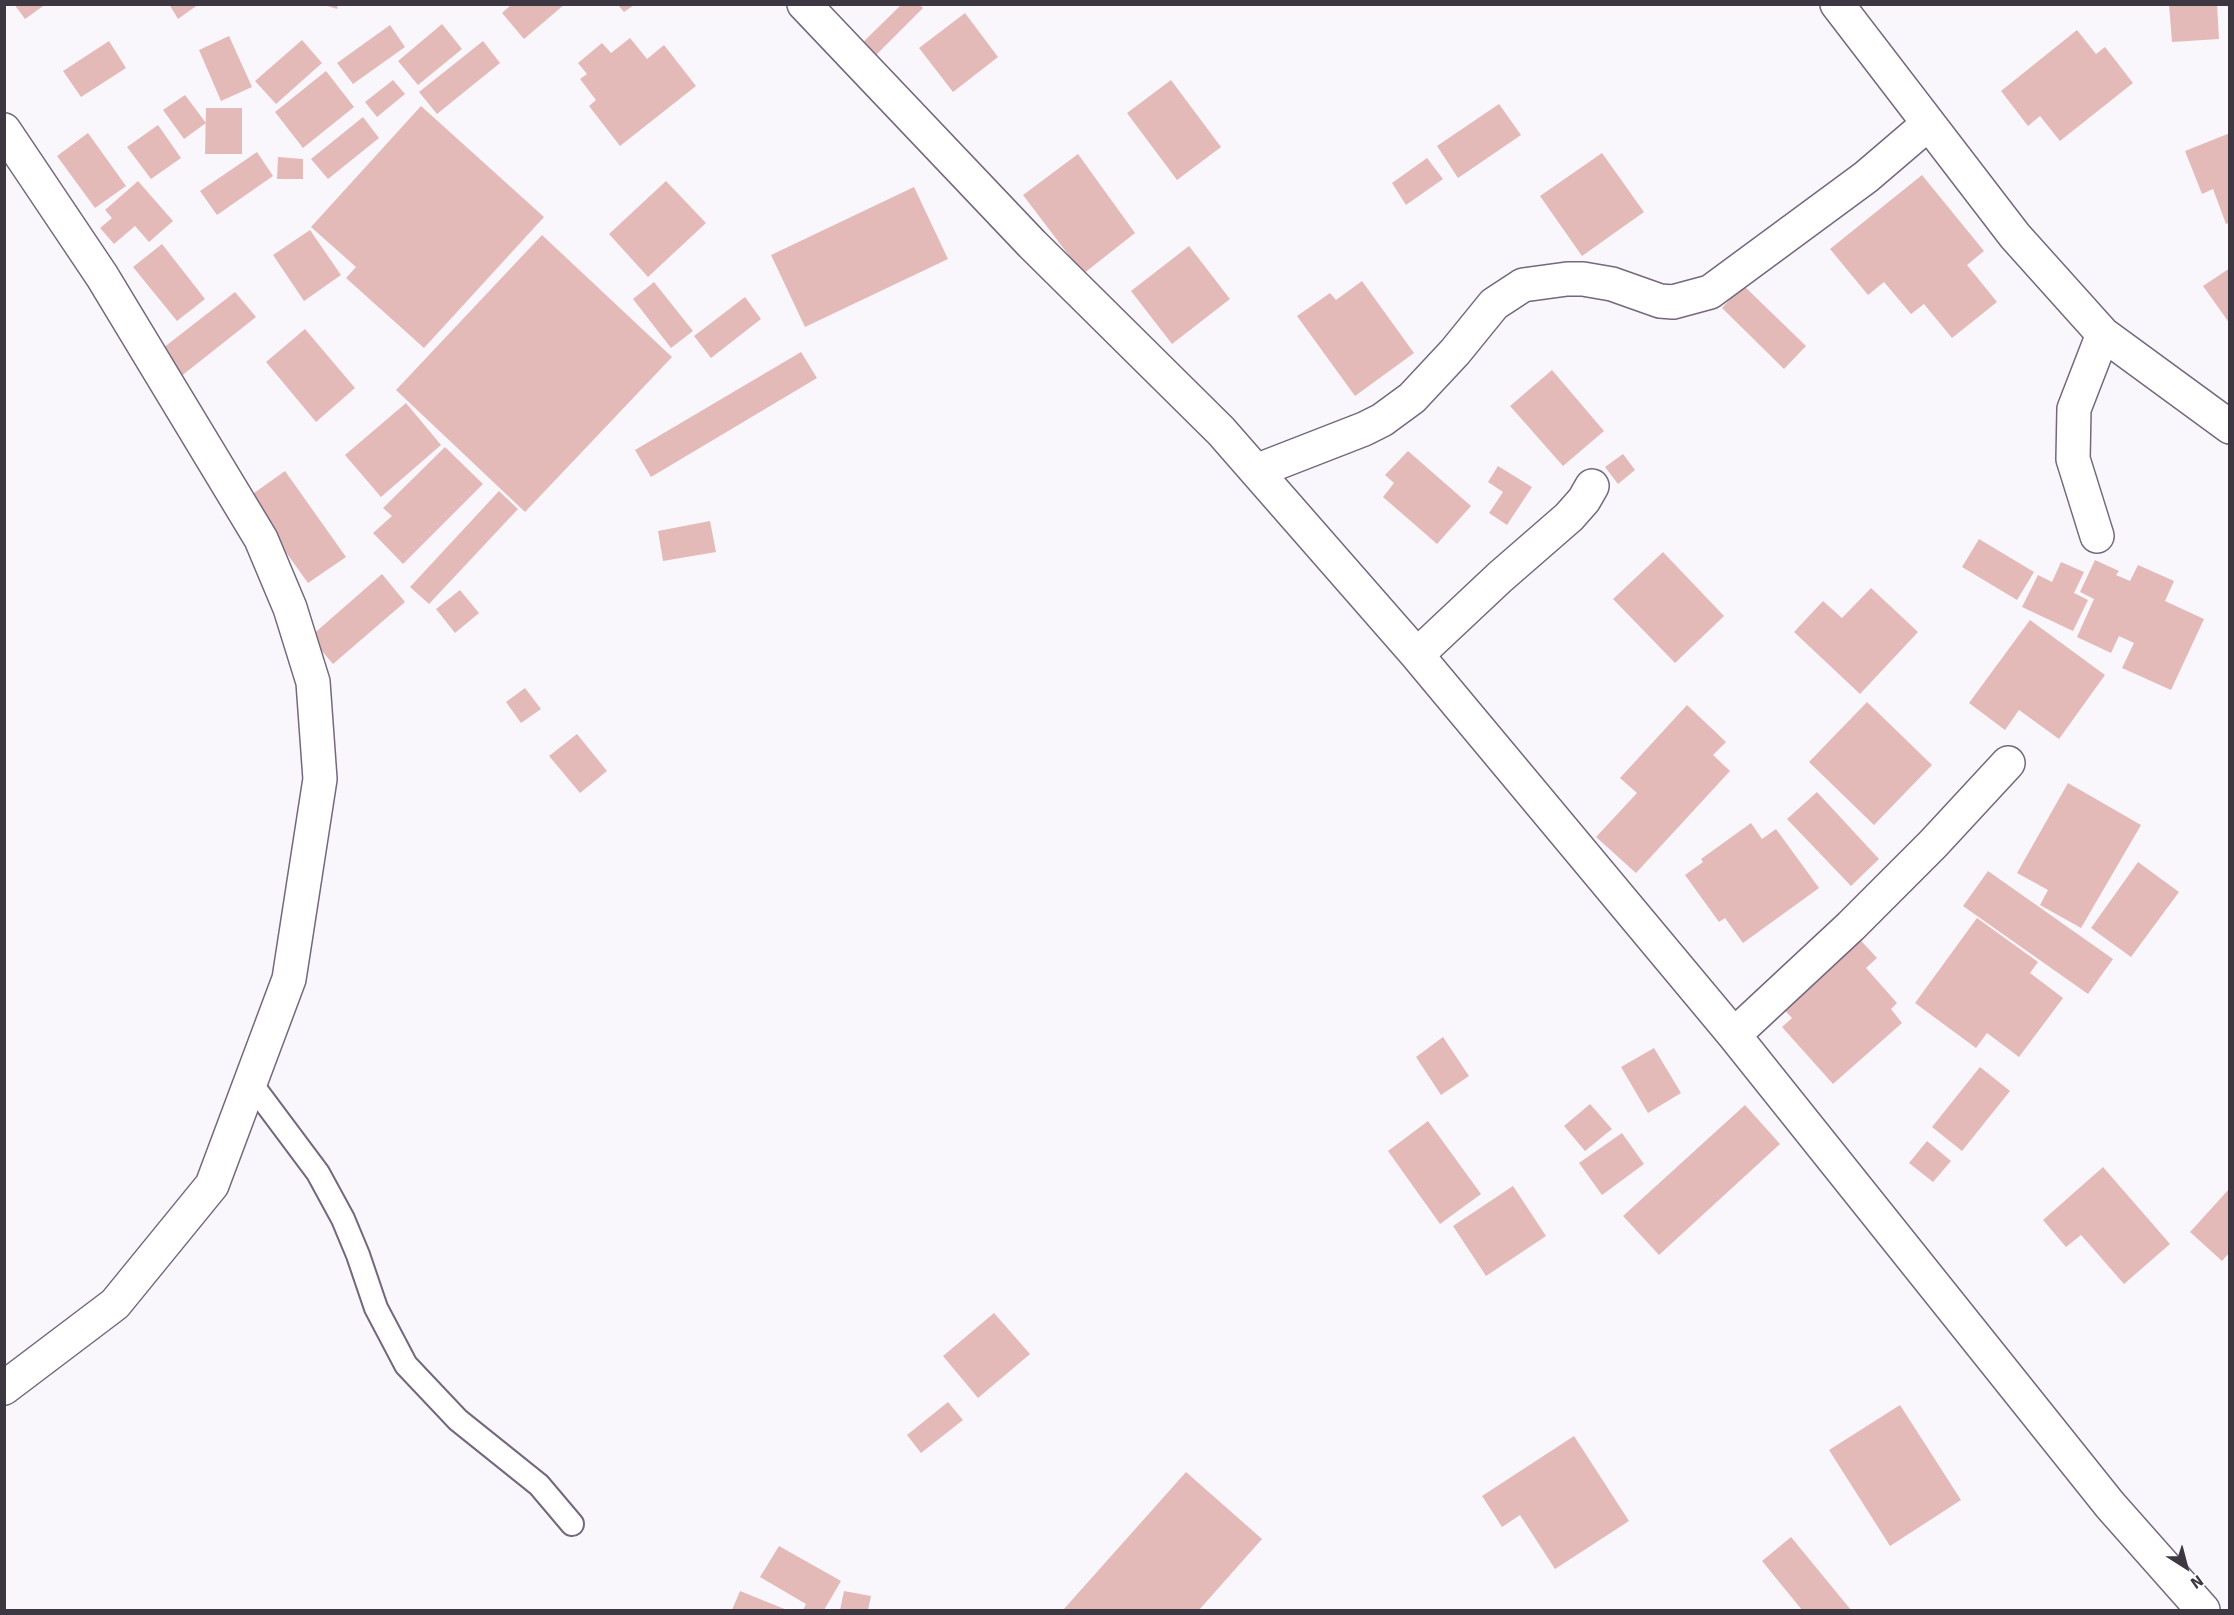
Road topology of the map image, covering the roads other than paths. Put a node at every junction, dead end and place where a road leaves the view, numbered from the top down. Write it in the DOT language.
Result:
graph roads {
  1 [pos="804,4"];
  2 [pos="1837,4"];
  3 [pos="1928,124"];
  4 [pos="4,129"];
  5 [pos="2103,334"];
  6 [pos="2229,427"];
  7 [pos="1256,471"];
  8 [pos="1592,486"];
  9 [pos="2097,536"];
  10 [pos="1417,656"];
  11 [pos="2008,763"];
  12 [pos="1734,1035"];
  13 [pos="250,1082"];
  14 [pos="4,1388"];
  15 [pos="572,1524"];
  16 [pos="2203,1611"];
  1 -- 7 [label="street"];
  2 -- 3 [label="street"];
  3 -- 5 [label="street"];
  3 -- 7 [label="street"];
  4 -- 13 [label="street"];
  5 -- 6 [label="street"];
  5 -- 9 [label="street"];
  7 -- 10 [label="street"];
  8 -- 10 [label="street"];
  10 -- 12 [label="street"];
  11 -- 12 [label="street"];
  12 -- 16 [label="street"];
  13 -- 14 [label="street"];
  13 -- 15 [label="lane"];
}
